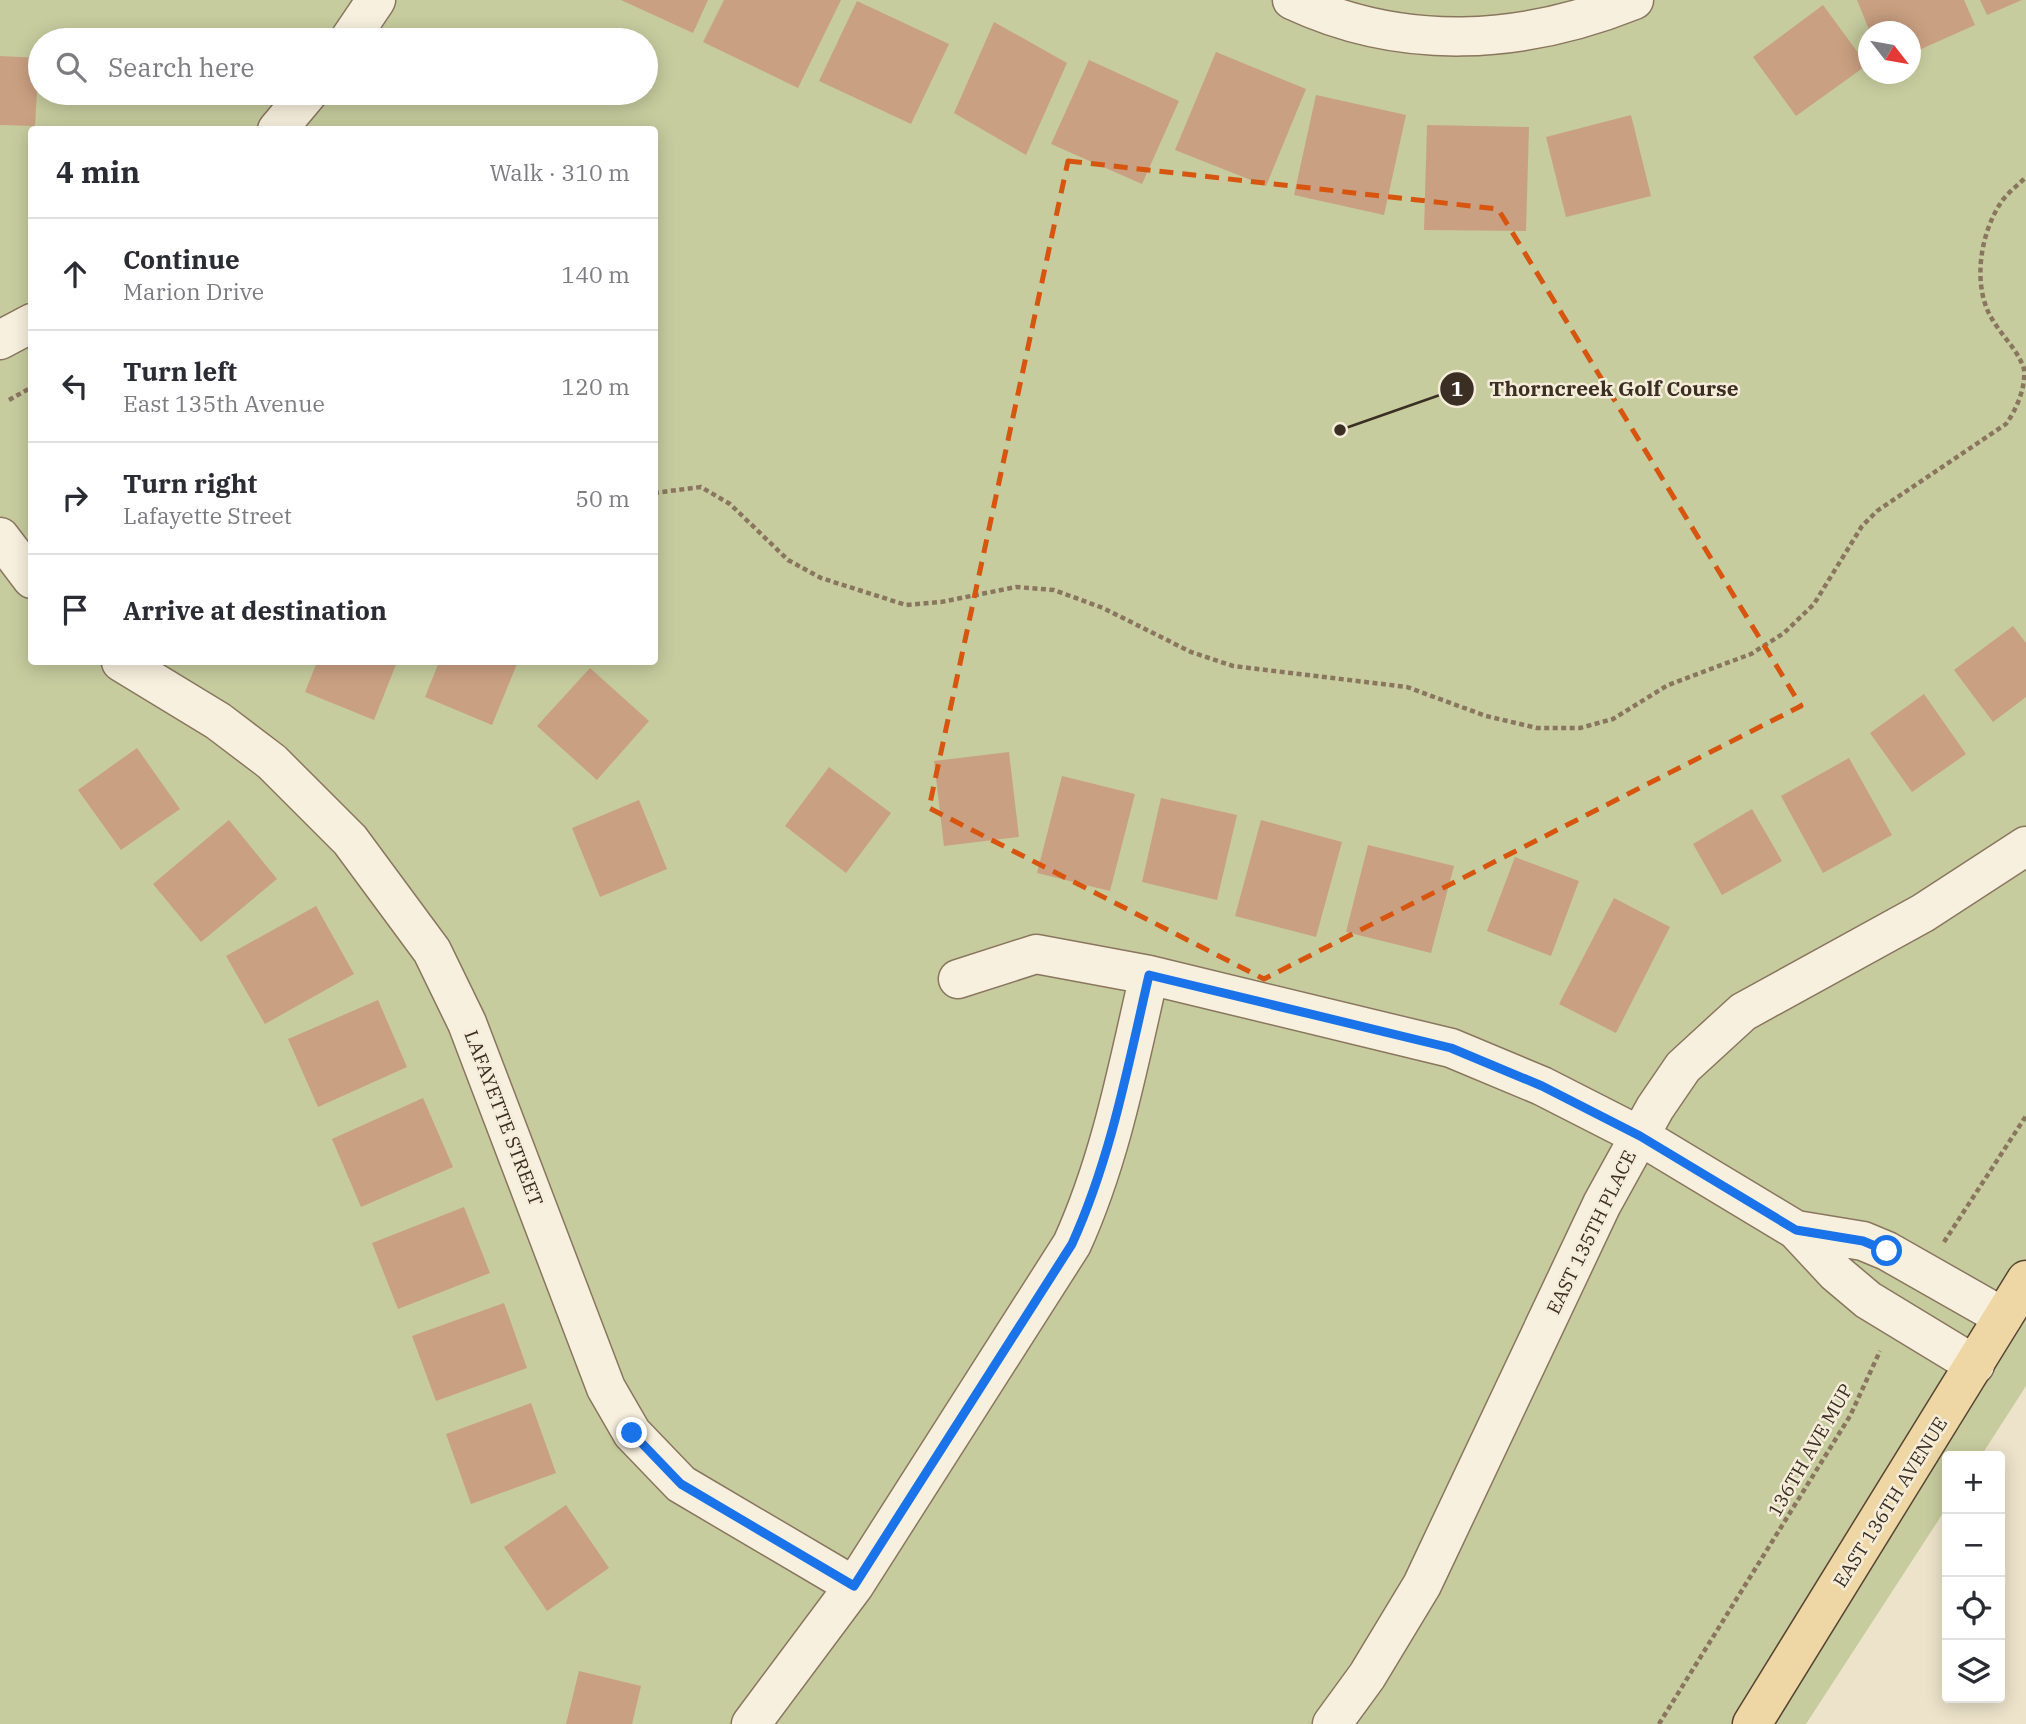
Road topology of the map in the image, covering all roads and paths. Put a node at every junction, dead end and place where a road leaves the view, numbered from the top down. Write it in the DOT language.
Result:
graph roads {
  1 [pos="376,0"];
  2 [pos="1292,0"];
  3 [pos="1634,0"];
  4 [pos="357,28"];
  5 [pos="298,105"];
  6 [pos="280,126"];
  7 [pos="2026,177"];
  8 [pos="28,325"];
  9 [pos="0,340"];
  10 [pos="28,389"];
  11 [pos="9,400"];
  12 [pos="658,492"];
  13 [pos="0,537"];
  14 [pos="28,574"];
  15 [pos="126,665"];
  16 [pos="2026,846"];
  17 [pos="1149,975"];
  18 [pos="958,979"];
  19 [pos="2026,1116"];
  20 [pos="1640,1136"];
  21 [pos="1796,1230"];
  22 [pos="1925,1271"];
  23 [pos="2026,1280"];
  24 [pos="2003,1317"];
  25 [pos="1895,1318"];
  26 [pos="1975,1365"];
  27 [pos="854,1586"];
  28 [pos="751,1724"];
  29 [pos="1332,1724"];
  30 [pos="1659,1724"];
  31 [pos="1752,1724"];
  1 -- 4 [label="street"];
  2 -- 3 [label="street"];
  5 -- 6 [label="street"];
  7 -- 12 [label="path"];
  8 -- 9 [label="street"];
  10 -- 11 [label="path"];
  13 -- 14 [label="street"];
  15 -- 27 [label="street, LAFAYETTE STREET"];
  16 -- 20 [label="street, EAST 135TH PLACE"];
  17 -- 18 [label="street"];
  17 -- 20 [label="street"];
  17 -- 27 [label="street"];
  19 -- 22 [label="path"];
  20 -- 21 [label="street"];
  20 -- 29 [label="street, EAST 135TH PLACE"];
  21 -- 22 [label="street"];
  21 -- 25 [label="street"];
  22 -- 24 [label="street"];
  23 -- 24 [label="main road, EAST 136TH AVENUE"];
  24 -- 26 [label="main road, EAST 136TH AVENUE"];
  25 -- 26 [label="street"];
  25 -- 30 [label="path, 136TH AVE MUP"];
  26 -- 31 [label="main road, EAST 136TH AVENUE"];
  27 -- 28 [label="street"];
}
